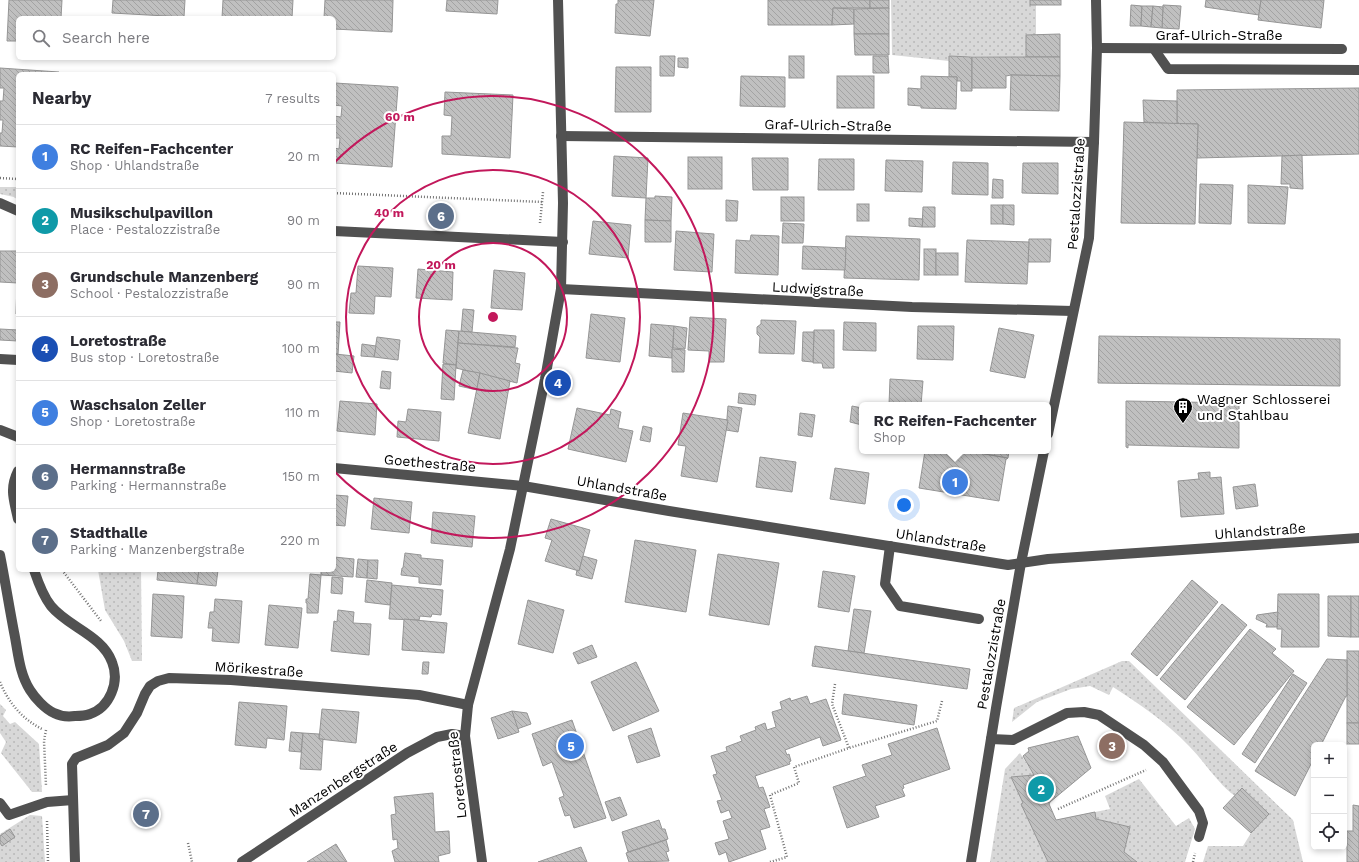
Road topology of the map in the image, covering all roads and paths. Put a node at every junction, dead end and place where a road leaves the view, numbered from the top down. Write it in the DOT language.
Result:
graph roads {
  1 [pos="558,0"];
  2 [pos="1096,0"];
  3 [pos="1097,48"];
  4 [pos="1154,49"];
  5 [pos="1342,49"];
  6 [pos="1359,70"];
  7 [pos="561,136"];
  8 [pos="1094,142"];
  9 [pos="0,178"];
  10 [pos="16,179"];
  11 [pos="336,193"];
  12 [pos="1,203"];
  13 [pos="563,203"];
  14 [pos="16,210"];
  15 [pos="336,231"];
  16 [pos="563,242"];
  17 [pos="561,289"];
  18 [pos="1073,311"];
  19 [pos="0,359"];
  20 [pos="16,360"];
  21 [pos="1051,419"];
  22 [pos="0,430"];
  23 [pos="16,436"];
  24 [pos="1043,454"];
  25 [pos="336,468"];
  26 [pos="16,475"];
  27 [pos="523,486"];
  28 [pos="16,509"];
  29 [pos="1359,538"];
  30 [pos="890,546"];
  31 [pos="0,555"];
  32 [pos="1021,563"];
  33 [pos="35,572"];
  34 [pos="64,572"];
  35 [pos="979,619"];
  36 [pos="102,623"];
  37 [pos="0,682"];
  38 [pos="835,684"];
  39 [pos="942,700"];
  40 [pos="468,704"];
  41 [pos="51,732"];
  42 [pos="465,736"];
  43 [pos="991,739"];
  44 [pos="849,748"];
  45 [pos="1163,762"];
  46 [pos="73,800"];
  47 [pos="0,803"];
  48 [pos="1058,809"];
  49 [pos="1199,837"];
  50 [pos="188,843"];
  51 [pos="75,862"];
  52 [pos="192,862"];
  53 [pos="242,862"];
  54 [pos="482,862"];
  55 [pos="770,862"];
  56 [pos="971,862"];
  1 -- 7 [label="street, Loretostraße"];
  2 -- 3 [label="street, Pestalozzistraße"];
  3 -- 4 [label="street, Graf-Ulrich-Straße"];
  3 -- 8 [label="street, Pestalozzistraße"];
  4 -- 5 [label="street, Graf-Ulrich-Straße"];
  4 -- 6 [label="street"];
  7 -- 8 [label="street, Graf-Ulrich-Straße"];
  7 -- 13 [label="street, Loretostraße"];
  8 -- 18 [label="street, Pestalozzistraße"];
  9 -- 10 [label="path"];
  11 -- 13 [label="path"];
  12 -- 14 [label="street"];
  13 -- 16 [label="street, Loretostraße"];
  15 -- 16 [label="street"];
  16 -- 17 [label="street, Loretostraße"];
  17 -- 18 [label="street, Ludwigstraße"];
  17 -- 27 [label="street, Loretostraße"];
  18 -- 21 [label="street, Pestalozzistraße"];
  19 -- 20 [label="street"];
  22 -- 23 [label="street"];
  24 -- 32 [label="street, Pestalozzistraße"];
  25 -- 27 [label="street, Goethestraße"];
  26 -- 28 [label="street"];
  27 -- 30 [label="street, Uhlandstraße"];
  27 -- 40 [label="street, Loretostraße"];
  29 -- 32 [label="street, Uhlandstraße"];
  30 -- 32 [label="street, Uhlandstraße"];
  30 -- 35 [label="street"];
  31 -- 33 [label="street"];
  32 -- 43 [label="street, Pestalozzistraße"];
  34 -- 36 [label="path"];
  37 -- 41 [label="path"];
  38 -- 44 [label="path"];
  39 -- 44 [label="path"];
  40 -- 42 [label="street, Loretostraße"];
  40 -- 46 [label="street, Mörikestraße"];
  42 -- 53 [label="street, Manzenbergstraße"];
  42 -- 54 [label="street, Loretostraße"];
  43 -- 45 [label="street"];
  43 -- 56 [label="street, Pestalozzistraße"];
  44 -- 55 [label="path"];
  45 -- 48 [label="path"];
  45 -- 49 [label="street"];
  46 -- 47 [label="street"];
  46 -- 51 [label="street"];
  50 -- 52 [label="path"];
}
